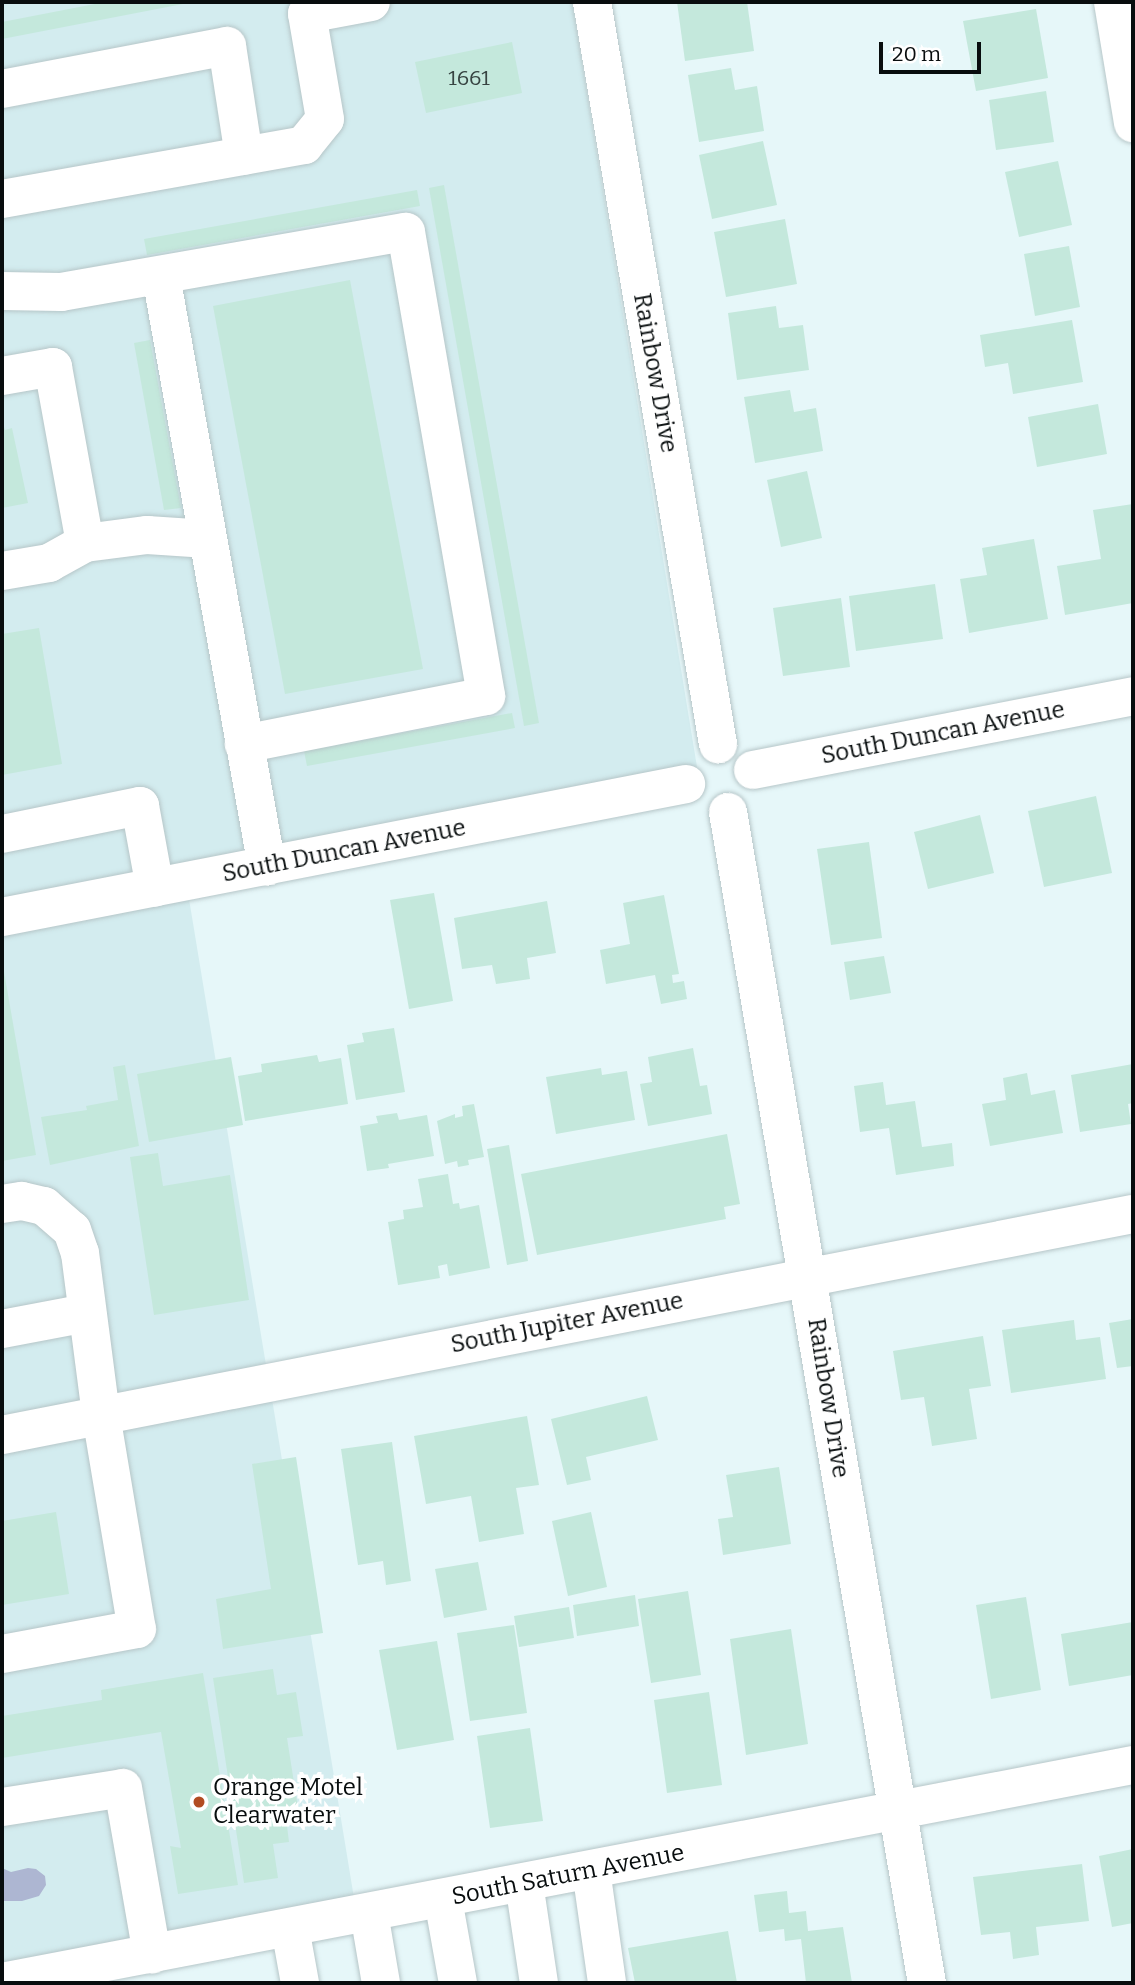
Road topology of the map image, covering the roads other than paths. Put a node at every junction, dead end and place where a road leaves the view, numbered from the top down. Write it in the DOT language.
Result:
graph roads {
  1 [pos="372,2"];
  2 [pos="592,2"];
  3 [pos="1113,2"];
  4 [pos="306,8"];
  5 [pos="2,89"];
  6 [pos="1133,123"];
  7 [pos="244,156"];
  8 [pos="2,199"];
  9 [pos="161,276"];
  10 [pos="2,291"];
  11 [pos="2,376"];
  12 [pos="208,539"];
  13 [pos="85,543"];
  14 [pos="2,571"];
  15 [pos="1133,696"];
  16 [pos="244,744"];
  17 [pos="719,744"];
  18 [pos="753,770"];
  19 [pos="686,785"];
  20 [pos="728,812"];
  21 [pos="2,834"];
  22 [pos="267,867"];
  23 [pos="155,888"];
  24 [pos="2,918"];
  25 [pos="2,1204"];
  26 [pos="1133,1214"];
  27 [pos="808,1276"];
  28 [pos="87,1313"];
  29 [pos="2,1329"];
  30 [pos="100,1415"];
  31 [pos="2,1435"];
  32 [pos="2,1654"];
  33 [pos="1133,1765"];
  34 [pos="2,1807"];
  35 [pos="897,1811"];
  36 [pos="591,1870"];
  37 [pos="524,1883"];
  38 [pos="443,1899"];
  39 [pos="369,1913"];
  40 [pos="290,1928"];
  41 [pos="152,1955"];
  42 [pos="2,1982"];
  43 [pos="300,1983"];
  44 [pos="381,1983"];
  45 [pos="458,1983"];
  46 [pos="539,1983"];
  47 [pos="607,1983"];
  48 [pos="927,1983"];
  1 -- 4 [label="street"];
  2 -- 17 [label="street, Rainbow Drive"];
  3 -- 6 [label="street"];
  4 -- 7 [label="street"];
  5 -- 7 [label="street"];
  7 -- 8 [label="street"];
  9 -- 10 [label="street"];
  9 -- 12 [label="street"];
  9 -- 16 [label="street"];
  11 -- 13 [label="street"];
  12 -- 13 [label="street"];
  12 -- 16 [label="street"];
  13 -- 14 [label="street"];
  15 -- 18 [label="street, South Duncan Avenue"];
  16 -- 22 [label="street"];
  17 -- 18 [label="street"];
  17 -- 19 [label="street"];
  18 -- 20 [label="street"];
  19 -- 20 [label="street"];
  19 -- 22 [label="street, South Duncan Avenue"];
  20 -- 27 [label="street, Rainbow Drive"];
  21 -- 23 [label="street"];
  22 -- 23 [label="street, South Duncan Avenue"];
  23 -- 24 [label="street, South Duncan Avenue"];
  25 -- 28 [label="street"];
  26 -- 27 [label="street, South Jupiter Avenue"];
  27 -- 30 [label="street, South Jupiter Avenue"];
  27 -- 35 [label="street, Rainbow Drive"];
  28 -- 29 [label="street"];
  28 -- 30 [label="street"];
  30 -- 31 [label="street, South Jupiter Avenue"];
  30 -- 32 [label="street"];
  33 -- 35 [label="street, South Saturn Avenue"];
  34 -- 41 [label="street"];
  35 -- 36 [label="street, South Saturn Avenue"];
  35 -- 48 [label="street, Rainbow Drive"];
  36 -- 37 [label="street, South Saturn Avenue"];
  36 -- 47 [label="street"];
  37 -- 38 [label="street, South Saturn Avenue"];
  37 -- 46 [label="street"];
  38 -- 39 [label="street, South Saturn Avenue"];
  38 -- 45 [label="street"];
  39 -- 40 [label="street, South Saturn Avenue"];
  39 -- 44 [label="street"];
  40 -- 41 [label="street, South Saturn Avenue"];
  40 -- 43 [label="street"];
  41 -- 42 [label="street, South Saturn Avenue"];
}
